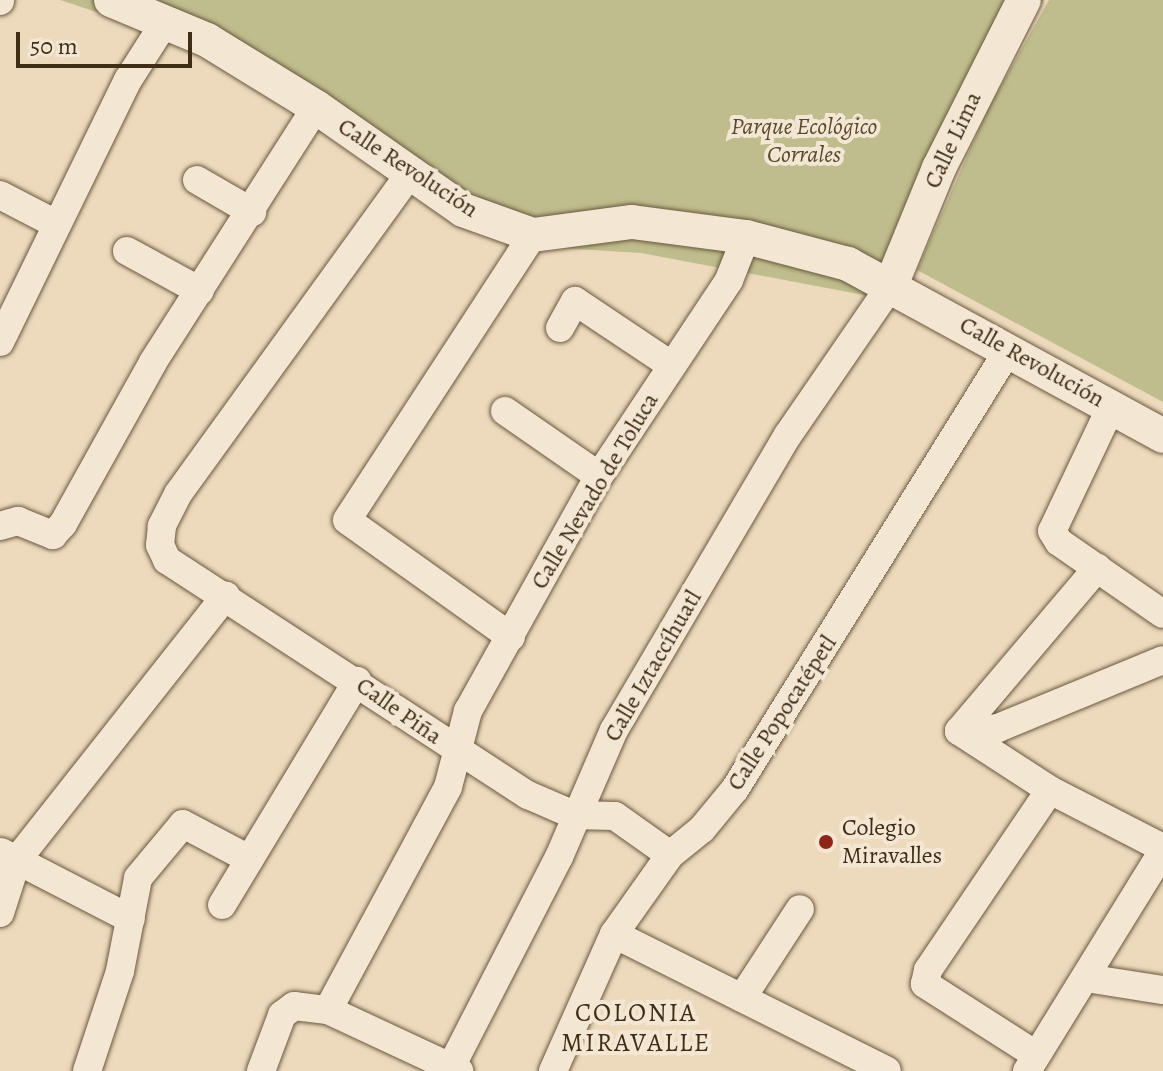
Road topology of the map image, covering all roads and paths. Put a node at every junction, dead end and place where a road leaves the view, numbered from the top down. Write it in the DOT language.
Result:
graph roads {
  1 [pos="111,0"];
  2 [pos="1024,0"];
  3 [pos="165,22"];
  4 [pos="316,107"];
  5 [pos="411,172"];
  6 [pos="197,180"];
  7 [pos="0,195"];
  8 [pos="252,212"];
  9 [pos="56,224"];
  10 [pos="533,235"];
  11 [pos="746,237"];
  12 [pos="127,251"];
  13 [pos="891,285"];
  14 [pos="200,291"];
  15 [pos="560,328"];
  16 [pos="0,342"];
  17 [pos="1009,349"];
  18 [pos="671,365"];
  19 [pos="1111,407"];
  20 [pos="505,411"];
  21 [pos="1163,436"];
  22 [pos="599,476"];
  23 [pos="0,526"];
  24 [pos="1097,568"];
  25 [pos="226,595"];
  26 [pos="1163,614"];
  27 [pos="511,637"];
  28 [pos="1163,660"];
  29 [pos="357,681"];
  30 [pos="959,731"];
  31 [pos="460,752"];
  32 [pos="1050,790"];
  33 [pos="574,815"];
  34 [pos="1163,850"];
  35 [pos="670,855"];
  36 [pos="8,856"];
  37 [pos="249,859"];
  38 [pos="222,905"];
  39 [pos="800,909"];
  40 [pos="0,913"];
  41 [pos="131,919"];
  42 [pos="614,934"];
  43 [pos="1086,978"];
  44 [pos="1163,990"];
  45 [pos="742,998"];
  46 [pos="328,1010"];
  47 [pos="412,1060"];
  48 [pos="1032,1063"];
  49 [pos="561,1068"];
  50 [pos="455,1069"];
  51 [pos="87,1071"];
  52 [pos="261,1071"];
  53 [pos="887,1071"];
  1 -- 3 [label="street, Calle Revolución"];
  2 -- 13 [label="street, Calle Lima"];
  3 -- 4 [label="street, Calle Revolución"];
  3 -- 9 [label="street"];
  4 -- 5 [label="street, Calle Revolución"];
  4 -- 8 [label="street"];
  5 -- 10 [label="street, Calle Revolución"];
  5 -- 25 [label="street, Calle Piña"];
  6 -- 8 [label="street"];
  7 -- 9 [label="street"];
  8 -- 14 [label="street"];
  9 -- 16 [label="street"];
  10 -- 11 [label="street, Calle Revolución"];
  10 -- 27 [label="street"];
  11 -- 13 [label="street, Calle Revolución"];
  11 -- 18 [label="street, Calle Nevado de Toluca"];
  12 -- 14 [label="street"];
  13 -- 17 [label="street, Calle Revolución"];
  13 -- 33 [label="street, Calle Iztaccíhuatl"];
  14 -- 23 [label="street"];
  15 -- 18 [label="street"];
  17 -- 19 [label="street, Calle Revolución"];
  17 -- 35 [label="street, Calle Popocatépetl"];
  18 -- 22 [label="street, Calle Nevado de Toluca"];
  19 -- 21 [label="street, Calle Revolución"];
  19 -- 24 [label="street"];
  20 -- 22 [label="street"];
  22 -- 27 [label="street, Calle Nevado de Toluca"];
  24 -- 26 [label="street"];
  24 -- 30 [label="street"];
  25 -- 29 [label="street, Calle Piña"];
  25 -- 36 [label="street"];
  27 -- 31 [label="street, Calle Nevado de Toluca"];
  28 -- 30 [label="street"];
  29 -- 31 [label="street, Calle Piña"];
  29 -- 37 [label="street"];
  30 -- 32 [label="street"];
  31 -- 33 [label="street, Calle Piña"];
  31 -- 46 [label="street, Calle Nevado de Toluca"];
  32 -- 34 [label="street"];
  32 -- 48 [label="street"];
  33 -- 35 [label="street, Calle Piña"];
  33 -- 50 [label="street, Calle Iztaccíhuatl"];
  34 -- 43 [label="street"];
  35 -- 42 [label="street, Calle Popocatépetl"];
  36 -- 40 [label="street"];
  36 -- 41 [label="street"];
  37 -- 38 [label="street"];
  37 -- 41 [label="street"];
  39 -- 45 [label="street"];
  41 -- 51 [label="street"];
  42 -- 45 [label="street"];
  42 -- 49 [label="street, Calle Popocatépetl"];
  43 -- 44 [label="street"];
  43 -- 48 [label="street"];
  45 -- 53 [label="street"];
  46 -- 47 [label="street"];
  46 -- 52 [label="street"];
  47 -- 50 [label="street"];
}
